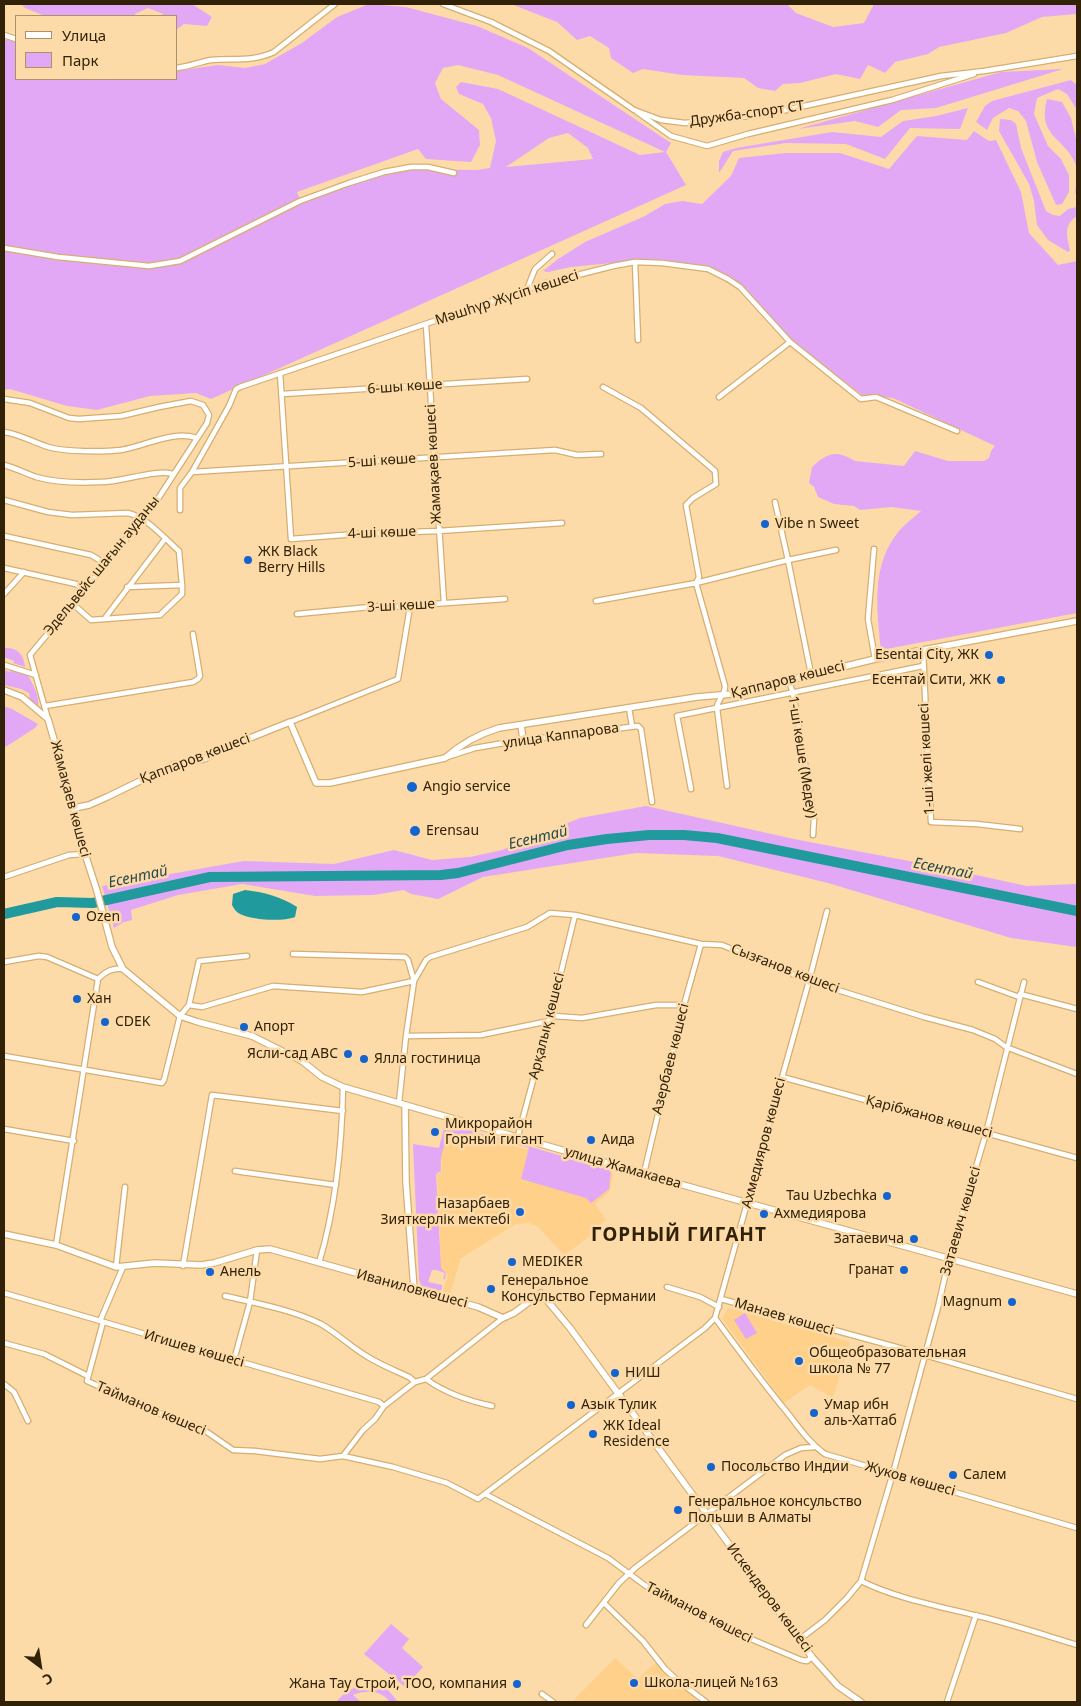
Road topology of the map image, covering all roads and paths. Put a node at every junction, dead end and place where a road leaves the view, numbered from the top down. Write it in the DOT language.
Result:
graph roads {
  1 [pos="335,4"];
  2 [pos="443,4"];
  3 [pos="1077,56"];
  4 [pos="178,68"];
  5 [pos="984,71"];
  6 [pos="634,110"];
  7 [pos="454,173"];
  8 [pos="4,248"];
  9 [pos="552,254"];
  10 [pos="635,262"];
  11 [pos="527,289"];
  12 [pos="426,325"];
  13 [pos="638,340"];
  14 [pos="790,342"];
  15 [pos="280,373"];
  16 [pos="527,379"];
  17 [pos="430,385"];
  18 [pos="603,387"];
  19 [pos="282,394"];
  20 [pos="719,397"];
  21 [pos="4,399"];
  22 [pos="957,431"];
  23 [pos="4,432"];
  24 [pos="196,438"];
  25 [pos="601,454"];
  26 [pos="434,458"];
  27 [pos="4,465"];
  28 [pos="286,467"];
  29 [pos="192,472"];
  30 [pos="173,474"];
  31 [pos="4,500"];
  32 [pos="775,502"];
  33 [pos="180,510"];
  34 [pos="143,519"];
  35 [pos="562,523"];
  36 [pos="438,531"];
  37 [pos="4,536"];
  38 [pos="165,539"];
  39 [pos="874,549"];
  40 [pos="836,550"];
  41 [pos="788,560"];
  42 [pos="106,564"];
  43 [pos="4,568"];
  44 [pos="24,572"];
  45 [pos="696,583"];
  46 [pos="182,585"];
  47 [pos="127,587"];
  48 [pos="84,590"];
  49 [pos="4,594"];
  50 [pos="506,599"];
  51 [pos="596,601"];
  52 [pos="444,603"];
  53 [pos="73,604"];
  54 [pos="410,608"];
  55 [pos="297,614"];
  56 [pos="105,618"];
  57 [pos="1077,621"];
  58 [pos="194,634"];
  59 [pos="923,650"];
  60 [pos="875,659"];
  61 [pos="4,665"];
  62 [pos="923,666"];
  63 [pos="810,674"];
  64 [pos="36,675"];
  65 [pos="789,680"];
  66 [pos="4,690"];
  67 [pos="792,692"];
  68 [pos="723,695"];
  69 [pos="45,706"];
  70 [pos="629,708"];
  71 [pos="717,708"];
  72 [pos="48,719"];
  73 [pos="290,722"];
  74 [pos="521,725"];
  75 [pos="632,726"];
  76 [pos="523,740"];
  77 [pos="480,748"];
  78 [pos="445,758"];
  79 [pos="728,786"];
  80 [pos="691,789"];
  81 [pos="652,802"];
  82 [pos="74,808"];
  83 [pos="1020,829"];
  84 [pos="813,834"];
  85 [pos="85,854"];
  86 [pos="4,876"];
  87 [pos="827,911"];
  88 [pos="575,915"];
  89 [pos="701,944"];
  90 [pos="293,954"];
  91 [pos="248,956"];
  92 [pos="4,962"];
  93 [pos="123,969"];
  94 [pos="98,979"];
  95 [pos="414,981"];
  96 [pos="809,981"];
  97 [pos="978,982"];
  98 [pos="1024,982"];
  99 [pos="1020,995"];
  100 [pos="684,1005"];
  101 [pos="188,1006"];
  102 [pos="1077,1009"];
  103 [pos="180,1016"];
  104 [pos="549,1021"];
  105 [pos="406,1036"];
  106 [pos="1006,1048"];
  107 [pos="4,1056"];
  108 [pos="84,1069"];
  109 [pos="1077,1074"];
  110 [pos="782,1077"];
  111 [pos="343,1087"];
  112 [pos="402,1104"];
  113 [pos="343,1112"];
  114 [pos="4,1129"];
  115 [pos="986,1133"];
  116 [pos="518,1136"];
  117 [pos="74,1141"];
  118 [pos="1077,1158"];
  119 [pos="235,1171"];
  120 [pos="644,1173"];
  121 [pos="336,1185"];
  122 [pos="125,1187"];
  123 [pos="747,1203"];
  124 [pos="4,1234"];
  125 [pos="56,1245"];
  126 [pos="257,1250"];
  127 [pos="950,1259"];
  128 [pos="319,1263"];
  129 [pos="183,1266"];
  130 [pos="116,1267"];
  131 [pos="123,1268"];
  132 [pos="667,1286"];
  133 [pos="414,1289"];
  134 [pos="4,1293"];
  135 [pos="1077,1294"];
  136 [pos="225,1296"];
  137 [pos="721,1299"];
  138 [pos="250,1302"];
  139 [pos="719,1307"];
  140 [pos="502,1318"];
  141 [pos="715,1318"];
  142 [pos="102,1322"];
  143 [pos="4,1343"];
  144 [pos="925,1355"];
  145 [pos="234,1360"];
  146 [pos="88,1376"];
  147 [pos="426,1379"];
  148 [pos="415,1382"];
  149 [pos="4,1384"];
  150 [pos="619,1394"];
  151 [pos="1077,1399"];
  152 [pos="384,1406"];
  153 [pos="492,1406"];
  154 [pos="28,1421"];
  155 [pos="815,1447"];
  156 [pos="344,1456"];
  157 [pos="893,1473"];
  158 [pos="485,1494"];
  159 [pos="478,1499"];
  160 [pos="706,1514"];
  161 [pos="1077,1528"];
  162 [pos="628,1573"];
  163 [pos="861,1581"];
  164 [pos="604,1603"];
  165 [pos="976,1615"];
  166 [pos="586,1625"];
  167 [pos="800,1639"];
  168 [pos="1077,1645"];
  169 [pos="812,1657"];
  170 [pos="542,1694"];
  171 [pos="552,1702"];
  172 [pos="706,1702"];
  173 [pos="861,1702"];
  174 [pos="947,1702"];
  1 -- 4 [label="street"];
  2 -- 6 [label="street, Дружба-спорт СТ"];
  3 -- 5 [label="street, Дружба-спорт СТ"];
  5 -- 6 [label="street, Дружба-спорт СТ"];
  5 -- 6 [label="street, Дружба-спорт СТ"];
  7 -- 8 [label="street"];
  9 -- 11 [label="street"];
  10 -- 11 [label="street, Мәшhүр Жүсіп көшесі"];
  10 -- 13 [label="street"];
  10 -- 14 [label="street, Мәшhүр Жүсіп көшесі"];
  11 -- 12 [label="street, Мәшhүр Жүсіп көшесі"];
  12 -- 15 [label="street, Мәшhүр Жүсіп көшесі"];
  12 -- 17 [label="street, Жамақаев көшесі"];
  14 -- 20 [label="street"];
  14 -- 22 [label="street, Мәшhүр Жүсіп көшесі"];
  15 -- 19 [label="street"];
  15 -- 29 [label="street, Мәшhүр Жүсіп көшесі"];
  16 -- 17 [label="street, 6-шы көше"];
  17 -- 19 [label="street, 6-шы көше"];
  17 -- 26 [label="street, Жамақаев көшесі"];
  18 -- 45 [label="street"];
  19 -- 28 [label="street"];
  21 -- 24 [label="street, Эдельвейс шағын ауданы"];
  23 -- 24 [label="street"];
  24 -- 30 [label="street, Эдельвейс шағын ауданы"];
  25 -- 26 [label="street, 5-ші көше"];
  26 -- 28 [label="street, 5-ші көше"];
  26 -- 36 [label="street, Жамақаев көшесі"];
  27 -- 30 [label="street"];
  28 -- 29 [label="street, 5-ші көше"];
  28 -- 36 [label="street, 4-ші көше"];
  29 -- 33 [label="street, Мәшhүр Жүсіп көшесі"];
  30 -- 34 [label="street, Эдельвейс шағын ауданы"];
  31 -- 34 [label="street"];
  32 -- 41 [label="street"];
  34 -- 38 [label="street"];
  34 -- 42 [label="street, Эдельвейс шағын ауданы"];
  35 -- 36 [label="street, 4-ші көше"];
  36 -- 52 [label="street, Жамақаев көшесі"];
  37 -- 42 [label="street"];
  38 -- 46 [label="street"];
  38 -- 47 [label="street"];
  39 -- 60 [label="street"];
  40 -- 41 [label="street"];
  41 -- 45 [label="street"];
  41 -- 63 [label="street"];
  42 -- 48 [label="street, Эдельвейс шағын ауданы"];
  43 -- 44 [label="street"];
  44 -- 48 [label="street"];
  44 -- 49 [label="street"];
  45 -- 51 [label="street"];
  45 -- 68 [label="street"];
  46 -- 47 [label="street"];
  46 -- 56 [label="street"];
  47 -- 56 [label="street"];
  48 -- 53 [label="street, Эдельвейс шағын ауданы"];
  50 -- 52 [label="street, 3-ші көше"];
  52 -- 54 [label="street, 3-ші көше"];
  53 -- 56 [label="street"];
  53 -- 64 [label="street, Эдельвейс шағын ауданы"];
  54 -- 55 [label="street, 3-ші көше"];
  54 -- 73 [label="street, Қаппаров көшесі"];
  57 -- 59 [label="street, Қаппаров көшесі"];
  58 -- 69 [label="street"];
  59 -- 60 [label="street, Қаппаров көшесі"];
  59 -- 62 [label="street"];
  60 -- 63 [label="street, Қаппаров көшесі"];
  61 -- 64 [label="street"];
  62 -- 67 [label="street, Қаппаров көшесі"];
  62 -- 83 [label="street, 1-ші желі көшесі"];
  63 -- 65 [label="street, Қаппаров көшесі"];
  64 -- 69 [label="street, Эдельвейс шағын ауданы"];
  65 -- 67 [label="street, 1-ші көше (Медеу)"];
  65 -- 68 [label="street, Қаппаров көшесі"];
  66 -- 72 [label="street"];
  67 -- 71 [label="street, Қаппаров көшесі"];
  67 -- 84 [label="street, 1-ші көше (Медеу)"];
  68 -- 70 [label="street, Қаппаров көшесі"];
  68 -- 71 [label="street"];
  69 -- 72 [label="street, Жамақаев көшесі"];
  70 -- 74 [label="street, Қаппаров көшесі"];
  70 -- 75 [label="street"];
  71 -- 79 [label="street"];
  71 -- 80 [label="street"];
  72 -- 82 [label="street, Жамақаев көшесі"];
  73 -- 78 [label="street, Қаппаров көшесі"];
  73 -- 82 [label="street, Қаппаров көшесі"];
  74 -- 76 [label="street"];
  74 -- 78 [label="street, Қаппаров көшесі"];
  75 -- 76 [label="street, улица Каппарова"];
  75 -- 81 [label="street, улица Каппарова"];
  76 -- 77 [label="street, улица Каппарова"];
  77 -- 78 [label="street, Қаппаров көшесі"];
  82 -- 85 [label="street, Жамақаев көшесі"];
  85 -- 86 [label="street"];
  85 -- 93 [label="street, Жамақаев көшесі"];
  87 -- 96 [label="street, Ахмедияров көшесі"];
  88 -- 89 [label="street, Сызғанов көшесі"];
  88 -- 95 [label="street, Сызғанов көшесі"];
  88 -- 104 [label="street, Арқалық көшесі"];
  89 -- 96 [label="street, Сызғанов көшесі"];
  89 -- 100 [label="street, Азербаев көшесі"];
  90 -- 95 [label="street"];
  91 -- 101 [label="street"];
  92 -- 94 [label="street"];
  93 -- 94 [label="street"];
  93 -- 103 [label="street"];
  94 -- 108 [label="street"];
  95 -- 101 [label="street"];
  95 -- 105 [label="street"];
  96 -- 106 [label="street, Сызғанов көшесі"];
  96 -- 110 [label="street, Ахмедияров көшесі"];
  97 -- 99 [label="street"];
  98 -- 99 [label="street, Затаевич көшесі"];
  99 -- 102 [label="street"];
  99 -- 106 [label="street, Затаевич көшесі"];
  100 -- 104 [label="street"];
  100 -- 120 [label="street, Азербаев көшесі"];
  101 -- 103 [label="street"];
  103 -- 108 [label="street"];
  103 -- 111 [label="street, улица Жамакаева"];
  104 -- 105 [label="street"];
  104 -- 116 [label="street, Арқалық көшесі"];
  105 -- 112 [label="street"];
  106 -- 109 [label="street, Сызғанов көшесі"];
  106 -- 115 [label="street, Затаевич көшесі"];
  107 -- 108 [label="street"];
  108 -- 117 [label="street"];
  110 -- 115 [label="street, Қарібжанов көшесі"];
  110 -- 123 [label="street, Ахмедияров көшесі"];
  111 -- 112 [label="street, улица Жамакаева"];
  111 -- 113 [label="street"];
  112 -- 116 [label="street, улица Жамакаева"];
  112 -- 133 [label="street"];
  113 -- 121 [label="street"];
  113 -- 129 [label="street"];
  114 -- 117 [label="street"];
  115 -- 118 [label="street, Қарібжанов көшесі"];
  115 -- 127 [label="street, Затаевич көшесі"];
  116 -- 120 [label="street, улица Жамакаева"];
  117 -- 125 [label="street"];
  119 -- 121 [label="street"];
  120 -- 123 [label="street, улица Жамакаева"];
  121 -- 128 [label="street"];
  122 -- 130 [label="street"];
  123 -- 127 [label="street, улица Жамакаева"];
  123 -- 137 [label="street, Ахмедияров көшесі"];
  124 -- 125 [label="street, Иваниловкөшесі"];
  125 -- 130 [label="street, Иваниловкөшесі"];
  126 -- 128 [label="street, Иваниловкөшесі"];
  126 -- 129 [label="street, Иваниловкөшесі"];
  126 -- 138 [label="street"];
  127 -- 135 [label="street, улица Жамакаева"];
  127 -- 144 [label="street, Затаевич көшесі"];
  128 -- 133 [label="street, Иваниловкөшесі"];
  129 -- 131 [label="street, Иваниловкөшесі"];
  130 -- 131 [label="street, Иваниловкөшесі"];
  131 -- 142 [label="street, Тайманов көшесі"];
  132 -- 139 [label="street, Манаев көшесі"];
  133 -- 140 [label="street, Иваниловкөшесі"];
  134 -- 142 [label="street, Игишев көшесі"];
  136 -- 138 [label="street"];
  137 -- 139 [label="street, Ахмедияров көшесі"];
  137 -- 144 [label="street, Манаев көшесі"];
  138 -- 145 [label="street"];
  138 -- 148 [label="street"];
  139 -- 141 [label="street, Ахмедияров көшесі"];
  140 -- 147 [label="street"];
  140 -- 150 [label="street, Искендеров көшесі"];
  141 -- 150 [label="street, Ахмедияров көшесі"];
  141 -- 155 [label="street, Жуков көшесі"];
  142 -- 145 [label="street, Игишев көшесі"];
  142 -- 146 [label="street, Тайманов көшесі"];
  143 -- 146 [label="street, Тайманов көшесі"];
  144 -- 151 [label="street, Манаев көшесі"];
  144 -- 157 [label="street, Затаевич көшесі"];
  145 -- 152 [label="street, Игишев көшесі"];
  146 -- 156 [label="street, Тайманов көшесі"];
  147 -- 148 [label="street"];
  147 -- 153 [label="street"];
  148 -- 152 [label="street"];
  149 -- 154 [label="street"];
  150 -- 158 [label="street, Ахмедияров көшесі"];
  150 -- 160 [label="street, Искендеров көшесі"];
  152 -- 156 [label="street"];
  155 -- 157 [label="street, Жуков көшесі"];
  155 -- 160 [label="street"];
  156 -- 159 [label="street, Тайманов көшесі"];
  157 -- 161 [label="street, Жуков көшесі"];
  157 -- 163 [label="street, Затаевич көшесі"];
  158 -- 159 [label="street, Ахмедияров көшесі"];
  158 -- 162 [label="street, Тайманов көшесі"];
  160 -- 162 [label="street"];
  160 -- 167 [label="street, Искендеров көшесі"];
  162 -- 164 [label="street"];
  162 -- 169 [label="street, Тайманов көшесі"];
  163 -- 165 [label="street"];
  163 -- 167 [label="street, Затаевич көшесі"];
  164 -- 166 [label="street"];
  164 -- 172 [label="street"];
  165 -- 168 [label="street"];
  165 -- 174 [label="street"];
  167 -- 169 [label="street, Искендеров көшесі"];
  169 -- 173 [label="street, Искендеров көшесі"];
  170 -- 171 [label="street"];
}
